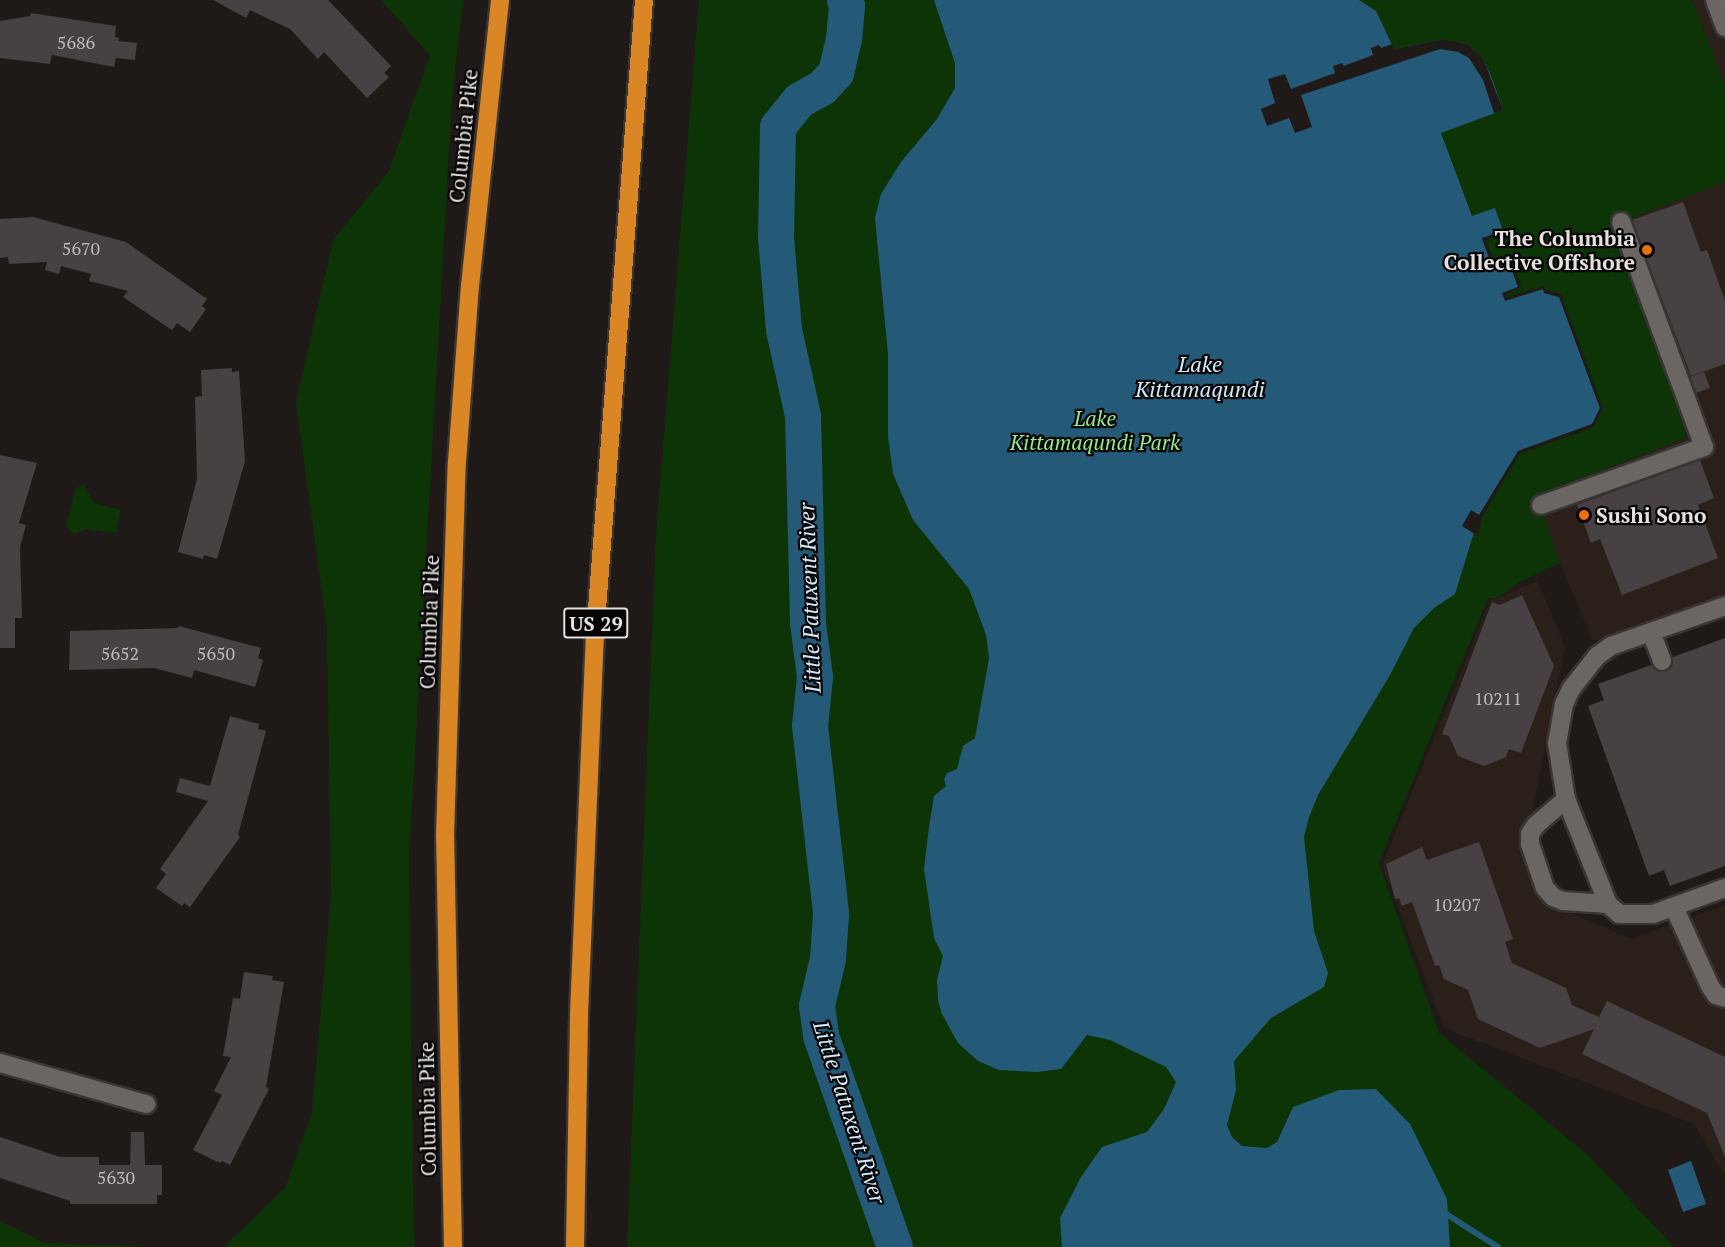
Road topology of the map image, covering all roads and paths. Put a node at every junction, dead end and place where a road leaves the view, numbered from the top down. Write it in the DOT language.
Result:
graph roads {
  1 [pos="500,0"];
  2 [pos="644,0"];
  3 [pos="1715,0"];
  4 [pos="1725,27"];
  5 [pos="1621,222"];
  6 [pos="1541,505"];
  7 [pos="1725,606"];
  8 [pos="1651,632"];
  9 [pos="1662,661"];
  10 [pos="1566,799"];
  11 [pos="1725,888"];
  12 [pos="1608,904"];
  13 [pos="1674,907"];
  14 [pos="1725,998"];
  15 [pos="0,1063"];
  16 [pos="146,1104"];
  17 [pos="453,1247"];
  18 [pos="575,1247"];
  1 -- 17 [label="highway, Columbia Pike"];
  2 -- 18 [label="highway, US 29"];
  3 -- 4 [label="street"];
  5 -- 6 [label="street"];
  7 -- 8 [label="street"];
  8 -- 9 [label="street"];
  8 -- 10 [label="street"];
  10 -- 12 [label="street"];
  10 -- 12 [label="street"];
  11 -- 13 [label="street"];
  12 -- 13 [label="street"];
  13 -- 14 [label="street"];
  15 -- 16 [label="street"];
}
